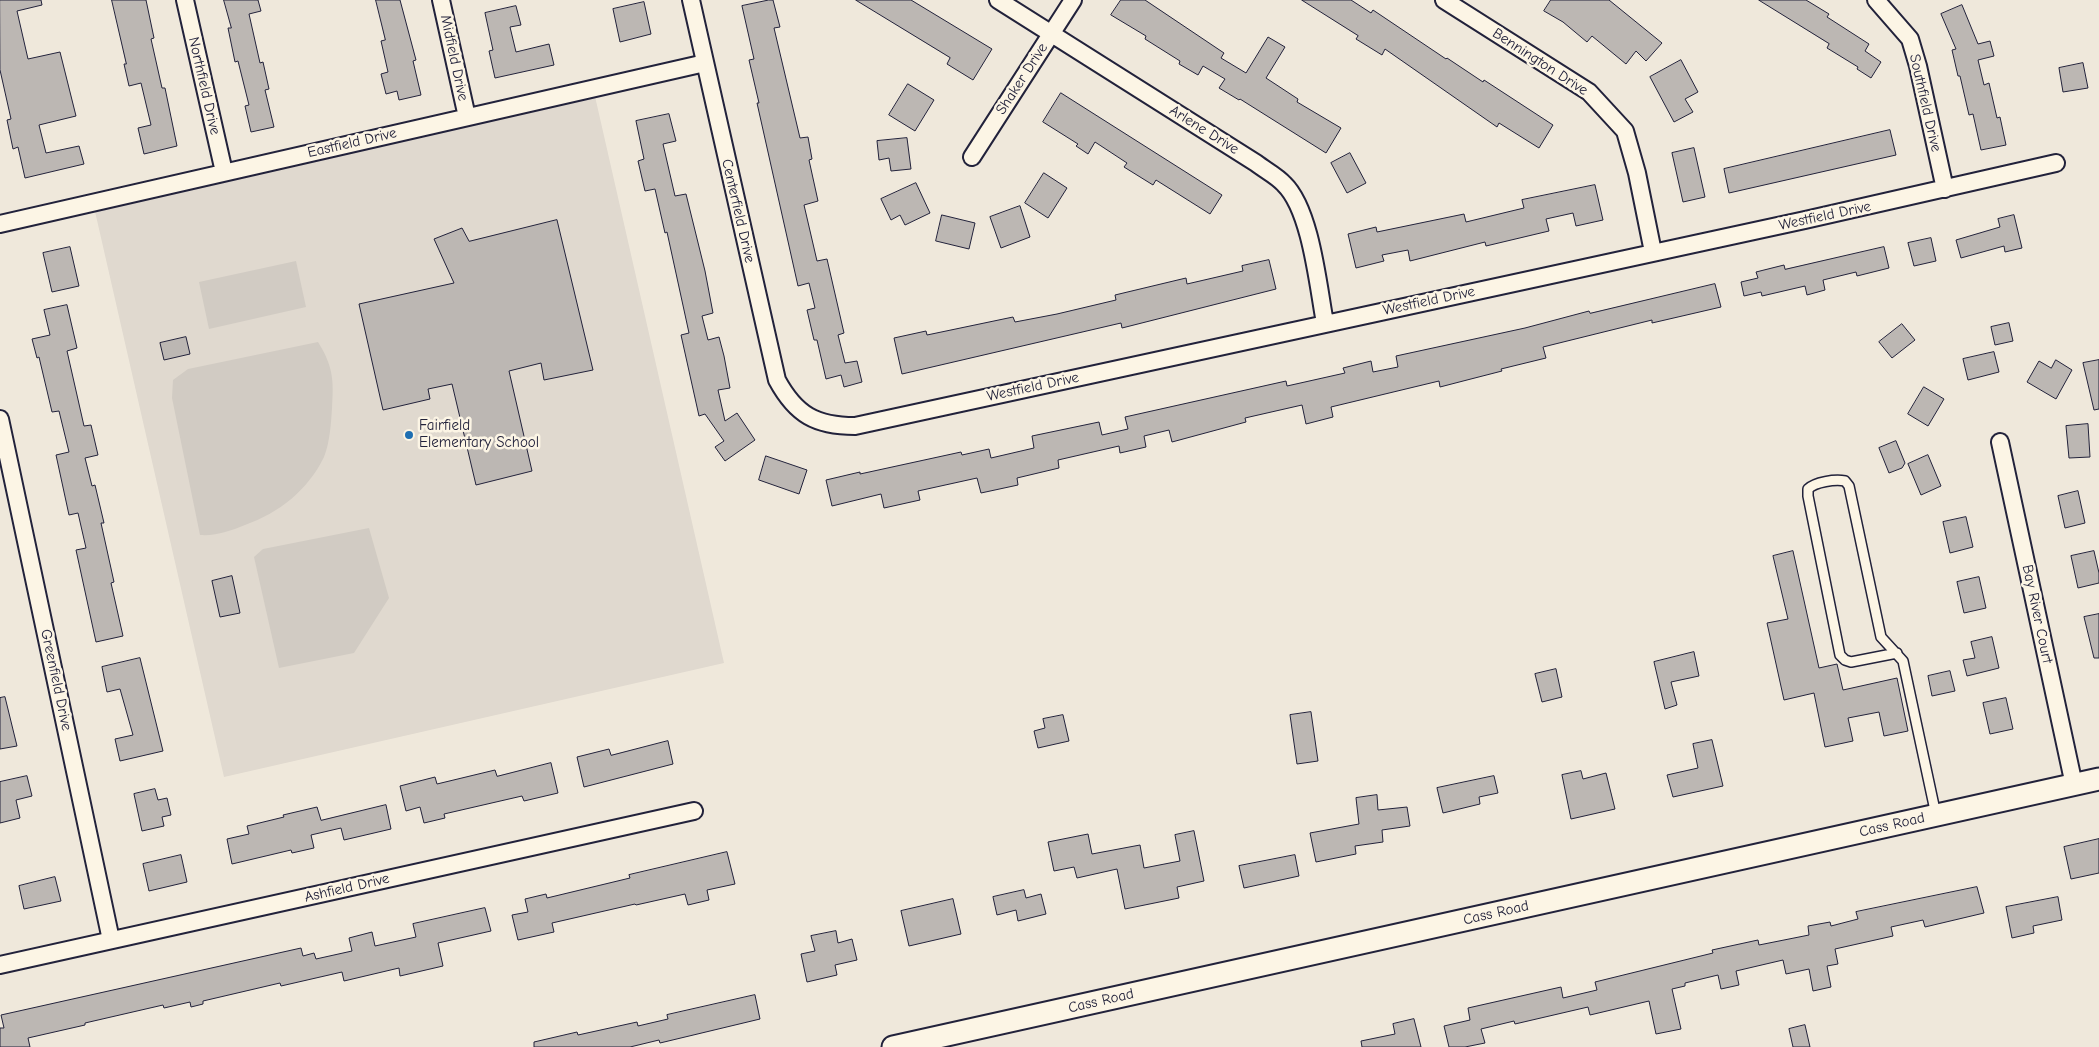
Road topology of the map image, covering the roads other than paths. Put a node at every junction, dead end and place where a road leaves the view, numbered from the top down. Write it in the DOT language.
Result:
graph roads {
  1 [pos="185,0"];
  2 [pos="442,0"];
  3 [pos="691,0"];
  4 [pos="998,0"];
  5 [pos="1073,0"];
  6 [pos="1444,0"];
  7 [pos="1876,0"];
  8 [pos="1051,34"];
  9 [pos="705,63"];
  10 [pos="467,117"];
  11 [pos="972,157"];
  12 [pos="2056,163"];
  13 [pos="224,172"];
  14 [pos="1945,189"];
  15 [pos="0,224"];
  16 [pos="1653,252"];
  17 [pos="1325,323"];
  18 [pos="802,413"];
  19 [pos="0,419"];
  20 [pos="2000,442"];
  21 [pos="1897,653"];
  22 [pos="2099,779"];
  23 [pos="2074,785"];
  24 [pos="694,811"];
  25 [pos="1936,815"];
  26 [pos="111,940"];
  27 [pos="0,965"];
  28 [pos="893,1047"];
  1 -- 13 [label="street, Northfield Drive"];
  2 -- 10 [label="street, Midfield Drive"];
  3 -- 9 [label="street, Centerfield Drive"];
  4 -- 8 [label="street, Arlene Drive"];
  5 -- 8 [label="street, Shaker Drive"];
  6 -- 16 [label="street, Bennington Drive"];
  7 -- 14 [label="street, Southfield Drive"];
  8 -- 11 [label="street, Shaker Drive"];
  8 -- 17 [label="street, Arlene Drive"];
  9 -- 10 [label="street, Eastfield Drive"];
  9 -- 18 [label="street, Centerfield Drive"];
  10 -- 13 [label="street, Eastfield Drive"];
  12 -- 14 [label="street, Westfield Drive"];
  13 -- 15 [label="street, Eastfield Drive"];
  14 -- 16 [label="street, Westfield Drive"];
  16 -- 17 [label="street, Westfield Drive"];
  17 -- 18 [label="street, Westfield Drive"];
  19 -- 26 [label="street, Greenfield Drive"];
  20 -- 23 [label="street, Bay River Court"];
  21 -- 21 [label="lane"];
  21 -- 25 [label="lane"];
  22 -- 23 [label="street, Cass Road"];
  23 -- 25 [label="street, Cass Road"];
  24 -- 26 [label="street, Ashfield Drive"];
  25 -- 28 [label="street, Cass Road"];
  26 -- 27 [label="street, Ashfield Drive"];
}
